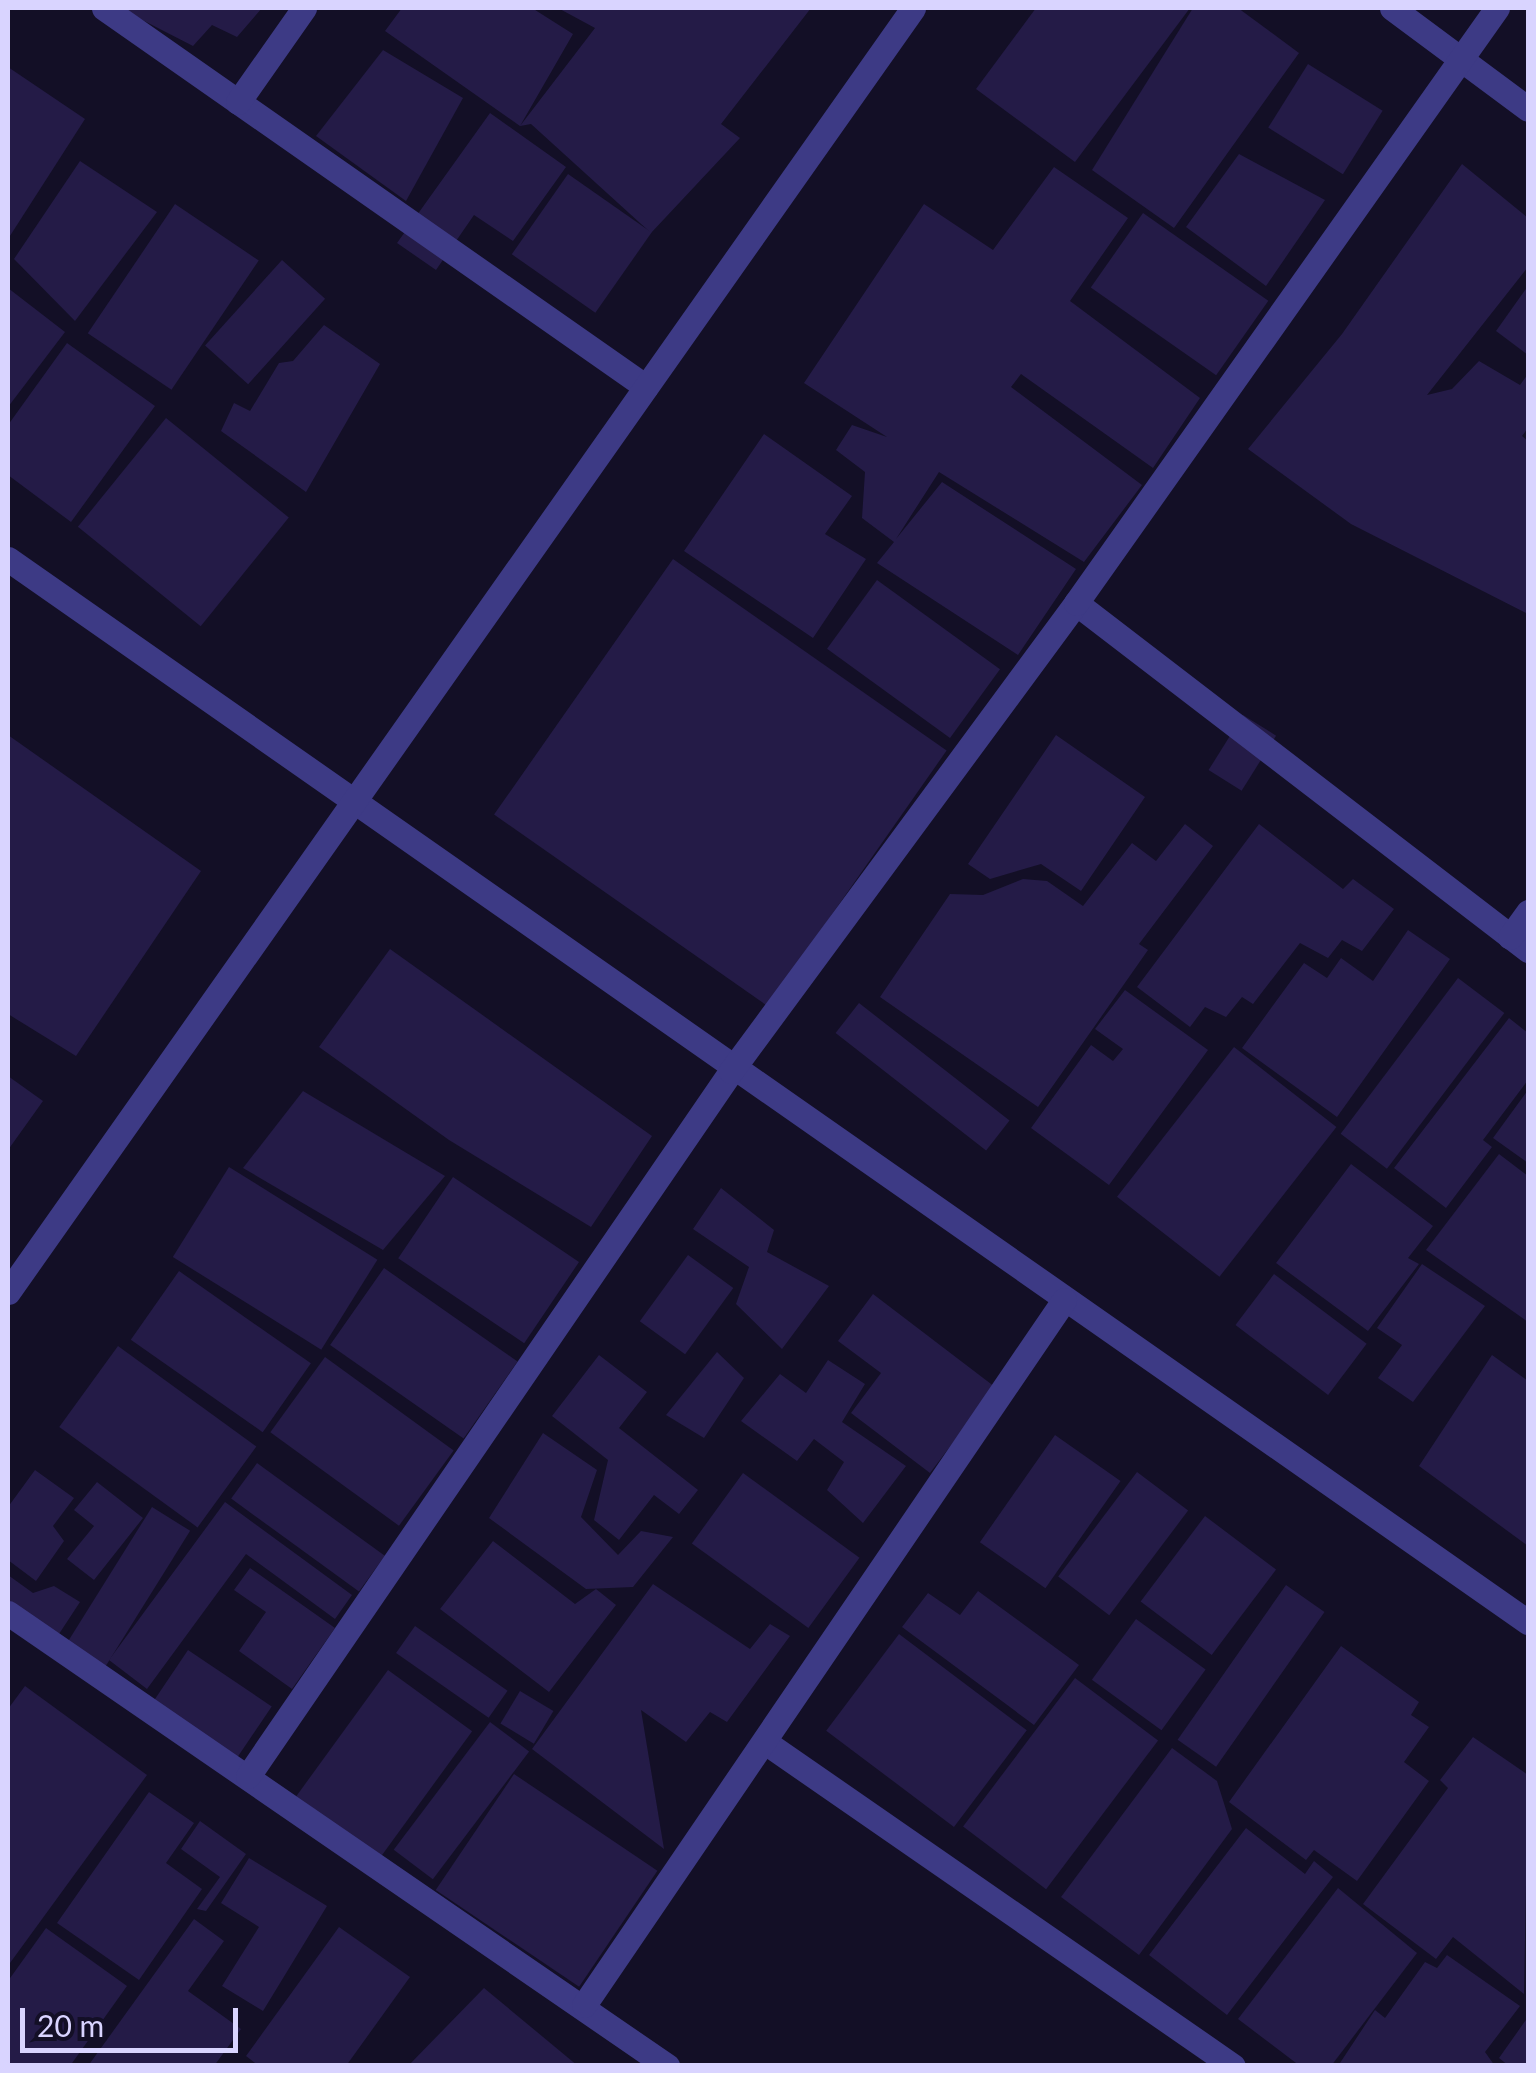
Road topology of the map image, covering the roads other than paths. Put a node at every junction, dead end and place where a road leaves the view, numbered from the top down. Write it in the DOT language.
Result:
graph roads {
  1 [pos="104,8"];
  2 [pos="304,8"];
  3 [pos="914,8"];
  4 [pos="1392,8"];
  5 [pos="1496,8"];
  6 [pos="1459,58"];
  7 [pos="238,102"];
  8 [pos="1528,109"];
  9 [pos="646,388"];
  10 [pos="8,559"];
  11 [pos="1076,603"];
  12 [pos="352,802"];
  13 [pos="1528,912"];
  14 [pos="1519,943"];
  15 [pos="731,1070"];
  16 [pos="8,1292"];
  17 [pos="1064,1300"];
  18 [pos="8,1613"];
  19 [pos="1528,1622"];
  20 [pos="765,1742"];
  21 [pos="248,1776"];
  22 [pos="584,2005"];
  23 [pos="667,2066"];
  24 [pos="1233,2066"];
  1 -- 7 [label="street"];
  2 -- 7 [label="street"];
  3 -- 9 [label="street"];
  4 -- 6 [label="street"];
  5 -- 6 [label="street"];
  6 -- 8 [label="street"];
  6 -- 11 [label="street"];
  7 -- 9 [label="street"];
  9 -- 12 [label="street"];
  10 -- 12 [label="street"];
  11 -- 14 [label="street"];
  11 -- 15 [label="street"];
  12 -- 15 [label="street"];
  12 -- 16 [label="street"];
  13 -- 14 [label="street"];
  15 -- 17 [label="street"];
  15 -- 21 [label="street"];
  17 -- 19 [label="street"];
  17 -- 20 [label="street"];
  18 -- 21 [label="street"];
  20 -- 22 [label="street"];
  20 -- 24 [label="street"];
  21 -- 22 [label="street"];
  22 -- 23 [label="street"];
}
